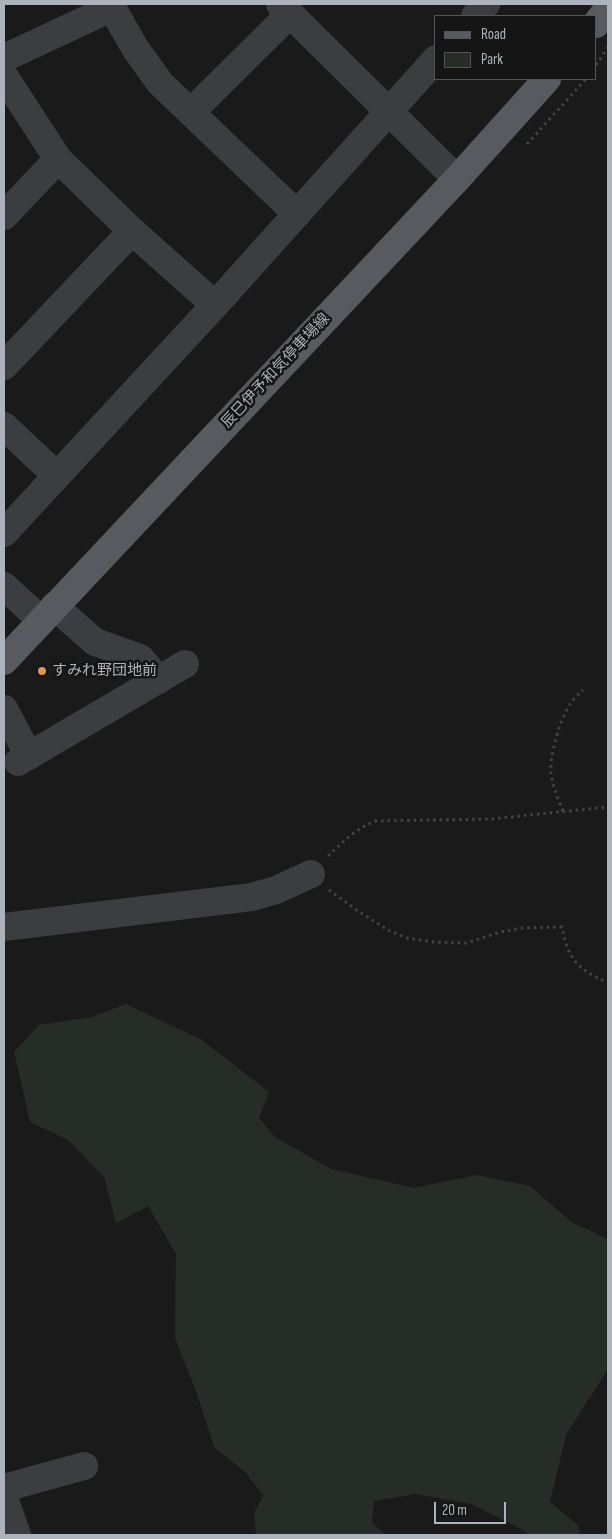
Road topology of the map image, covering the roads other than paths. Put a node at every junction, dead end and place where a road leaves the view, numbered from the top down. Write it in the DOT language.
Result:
graph roads {
  1 [pos="486,4"];
  2 [pos="111,6"];
  3 [pos="285,9"];
  4 [pos="608,9"];
  5 [pos="476,15"];
  6 [pos="597,23"];
  7 [pos="4,58"];
  8 [pos="434,61"];
  9 [pos="4,76"];
  10 [pos="546,80"];
  11 [pos="388,110"];
  12 [pos="191,112"];
  13 [pos="58,160"];
  14 [pos="457,179"];
  15 [pos="296,214"];
  16 [pos="4,216"];
  17 [pos="132,231"];
  18 [pos="215,306"];
  19 [pos="4,366"];
  20 [pos="4,426"];
  21 [pos="57,476"];
  22 [pos="4,533"];
  23 [pos="4,586"];
  24 [pos="48,613"];
  25 [pos="4,661"];
  26 [pos="185,664"];
  27 [pos="159,680"];
  28 [pos="4,709"];
  29 [pos="311,874"];
  30 [pos="4,927"];
  31 [pos="84,1466"];
  32 [pos="4,1488"];
  33 [pos="4,1498"];
  34 [pos="17,1535"];
  1 -- 5 [label="street"];
  2 -- 7 [label="street"];
  2 -- 12 [label="street"];
  3 -- 11 [label="street"];
  3 -- 12 [label="street"];
  4 -- 6 [label="main road"];
  8 -- 11 [label="street"];
  9 -- 13 [label="street"];
  10 -- 14 [label="main road, 辰巳伊予和気停車場線"];
  11 -- 14 [label="street"];
  11 -- 15 [label="street"];
  12 -- 15 [label="street"];
  13 -- 16 [label="street"];
  13 -- 17 [label="street"];
  14 -- 24 [label="main road, 辰巳伊予和気停車場線"];
  15 -- 18 [label="street"];
  17 -- 18 [label="street"];
  17 -- 19 [label="street"];
  18 -- 21 [label="street"];
  20 -- 21 [label="street"];
  21 -- 22 [label="street"];
  23 -- 24 [label="street"];
  24 -- 25 [label="main road, 辰巳伊予和気停車場線"];
  24 -- 27 [label="street"];
  26 -- 27 [label="street"];
  27 -- 28 [label="street"];
  29 -- 30 [label="street"];
  31 -- 32 [label="street"];
  33 -- 34 [label="street"];
}
